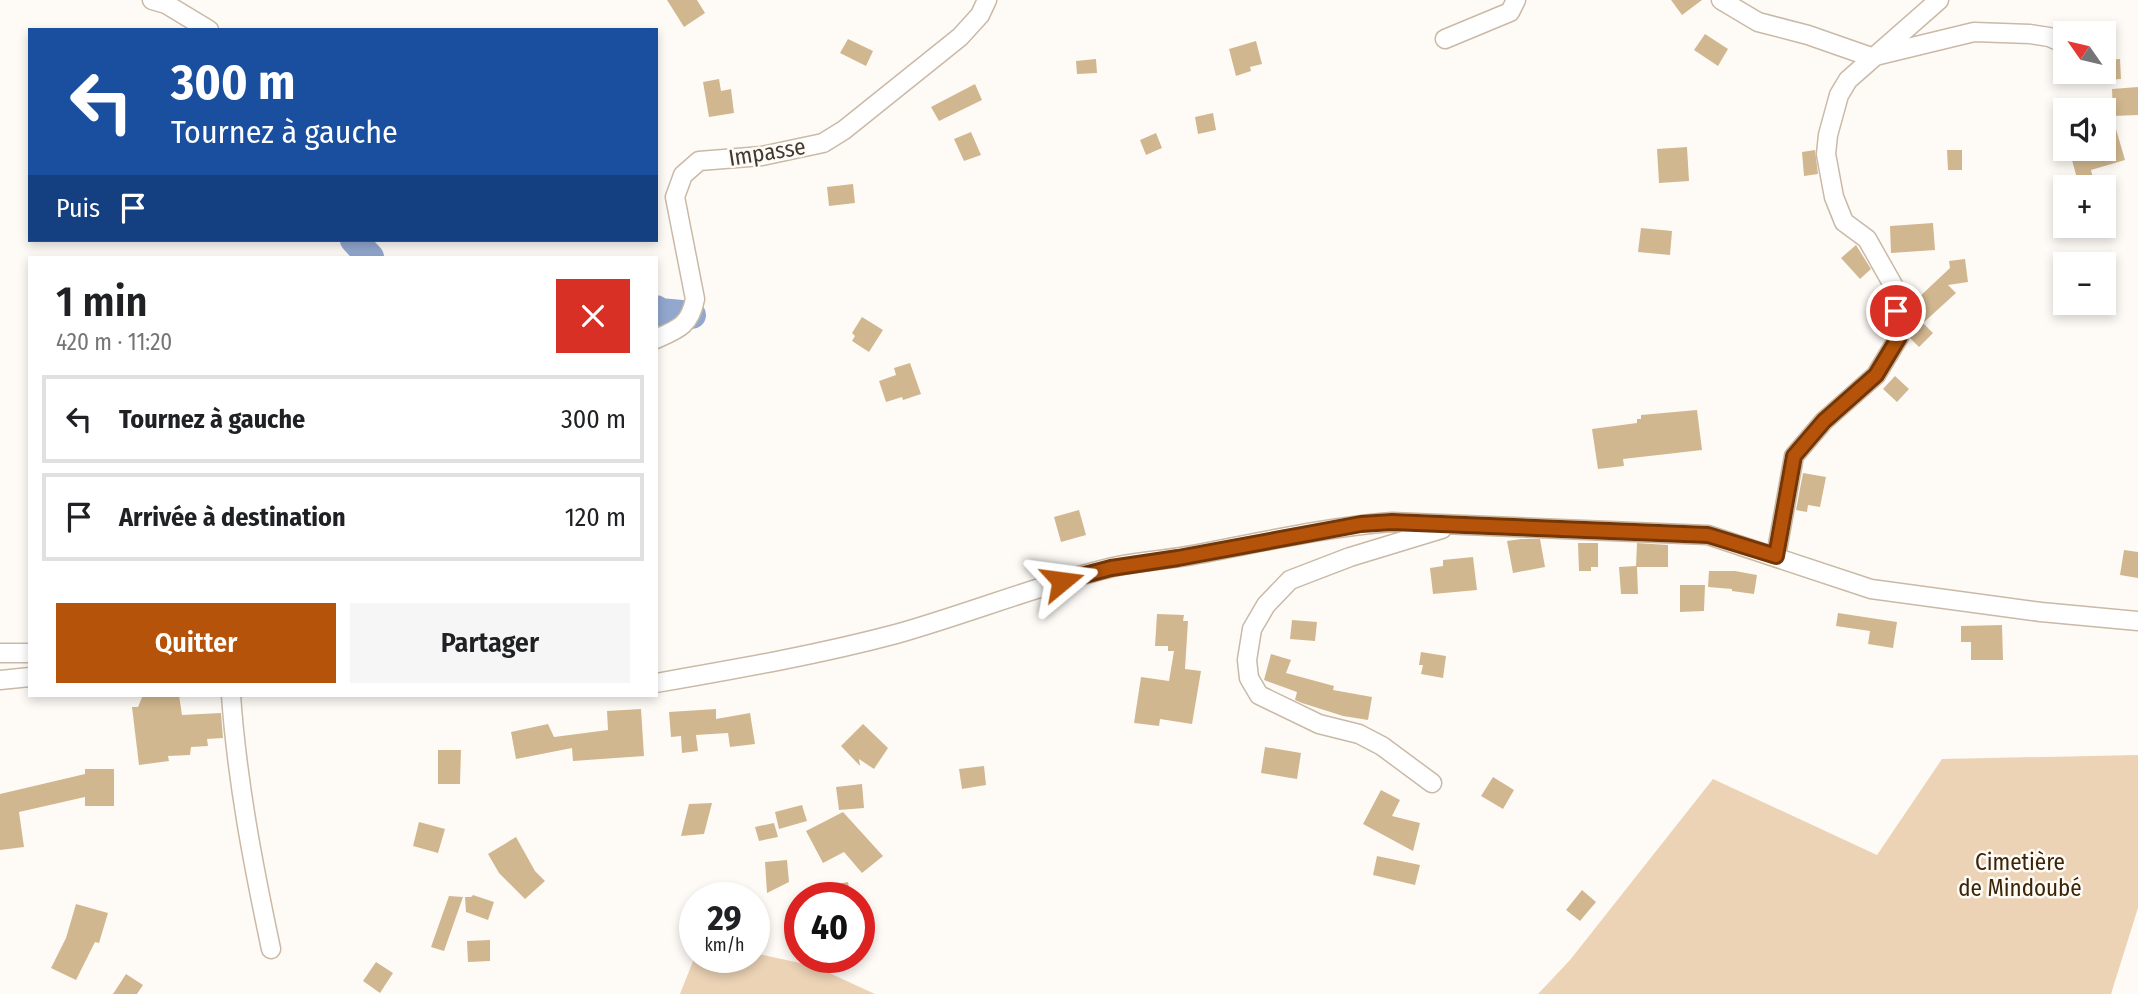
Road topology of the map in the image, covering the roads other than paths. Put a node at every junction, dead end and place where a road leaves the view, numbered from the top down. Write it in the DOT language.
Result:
graph roads {
  1 [pos="152,0"];
  2 [pos="987,0"];
  3 [pos="1516,0"];
  4 [pos="1721,0"];
  5 [pos="1939,0"];
  6 [pos="206,28"];
  7 [pos="1446,39"];
  8 [pos="2053,39"];
  9 [pos="1871,57"];
  10 [pos="658,337"];
  11 [pos="1455,525"];
  12 [pos="1776,556"];
  13 [pos="2138,621"];
  14 [pos="0,653"];
  15 [pos="28,653"];
  16 [pos="28,677"];
  17 [pos="0,680"];
  18 [pos="658,683"];
  19 [pos="231,697"];
  20 [pos="1432,783"];
  21 [pos="271,949"];
  1 -- 6 [label="street"];
  2 -- 10 [label="street, Impasse"];
  3 -- 7 [label="street"];
  4 -- 9 [label="street"];
  5 -- 9 [label="street"];
  8 -- 9 [label="street"];
  9 -- 12 [label="street"];
  11 -- 12 [label="street"];
  11 -- 18 [label="street"];
  11 -- 20 [label="street"];
  12 -- 13 [label="street"];
  14 -- 15 [label="street"];
  16 -- 17 [label="street"];
  19 -- 21 [label="street"];
}
